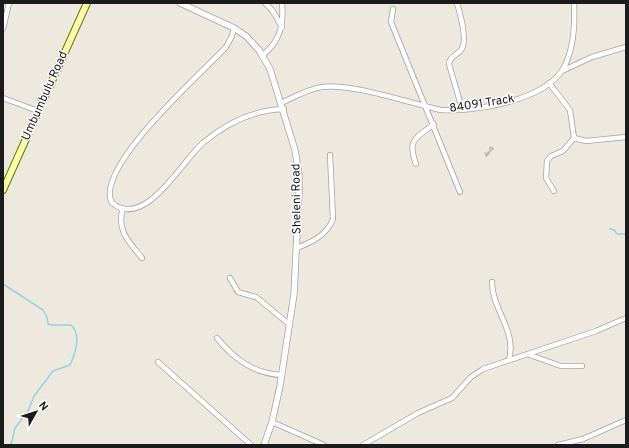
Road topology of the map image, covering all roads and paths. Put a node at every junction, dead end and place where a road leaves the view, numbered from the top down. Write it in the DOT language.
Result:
graph roads {
  1 [pos="9,3"];
  2 [pos="87,3"];
  3 [pos="180,3"];
  4 [pos="265,3"];
  5 [pos="282,3"];
  6 [pos="457,3"];
  7 [pos="574,3"];
  8 [pos="393,9"];
  9 [pos="282,27"];
  10 [pos="234,28"];
  11 [pos="3,29"];
  12 [pos="626,48"];
  13 [pos="263,55"];
  14 [pos="562,71"];
  15 [pos="549,83"];
  16 [pos="3,98"];
  17 [pos="281,102"];
  18 [pos="427,107"];
  19 [pos="284,109"];
  20 [pos="462,109"];
  21 [pos="38,111"];
  22 [pos="434,124"];
  23 [pos="626,137"];
  24 [pos="574,138"];
  25 [pos="330,155"];
  26 [pos="416,164"];
  27 [pos="3,190"];
  28 [pos="554,191"];
  29 [pos="460,192"];
  30 [pos="123,208"];
  31 [pos="297,248"];
  32 [pos="142,258"];
  33 [pos="230,278"];
  34 [pos="492,282"];
  35 [pos="626,318"];
  36 [pos="290,325"];
  37 [pos="217,338"];
  38 [pos="528,354"];
  39 [pos="509,360"];
  40 [pos="158,362"];
  41 [pos="582,366"];
  42 [pos="282,375"];
  43 [pos="626,420"];
  44 [pos="272,422"];
  45 [pos="251,445"];
  46 [pos="264,445"];
  47 [pos="324,445"];
  48 [pos="363,445"];
  49 [pos="558,445"];
  1 -- 11 [label="street"];
  2 -- 21 [label="main road, Umbumbulu Road"];
  3 -- 10 [label="street, Sheleni Road"];
  4 -- 9 [label="street"];
  5 -- 9 [label="street"];
  6 -- 20 [label="street"];
  7 -- 14 [label="street, 84091 Track"];
  8 -- 18 [label="street"];
  9 -- 13 [label="street"];
  10 -- 13 [label="street, Sheleni Road"];
  10 -- 30 [label="street"];
  12 -- 14 [label="street"];
  13 -- 17 [label="street, Sheleni Road"];
  14 -- 15 [label="street, 84091 Track"];
  15 -- 20 [label="street, 84091 Track"];
  15 -- 24 [label="street"];
  16 -- 21 [label="street"];
  17 -- 18 [label="street, 84091 Track"];
  17 -- 19 [label="street, Sheleni Road"];
  18 -- 20 [label="street, 84091 Track"];
  18 -- 22 [label="street"];
  19 -- 30 [label="street"];
  19 -- 31 [label="street, Sheleni Road"];
  21 -- 27 [label="main road, Umbumbulu Road"];
  22 -- 26 [label="street"];
  22 -- 29 [label="street"];
  23 -- 24 [label="street"];
  24 -- 28 [label="street"];
  25 -- 31 [label="street"];
  30 -- 32 [label="street"];
  31 -- 36 [label="street, Sheleni Road"];
  33 -- 36 [label="street"];
  34 -- 39 [label="street"];
  35 -- 38 [label="street"];
  36 -- 42 [label="street, Sheleni Road"];
  37 -- 42 [label="street"];
  38 -- 39 [label="street"];
  38 -- 41 [label="street"];
  39 -- 48 [label="street"];
  40 -- 45 [label="street"];
  42 -- 44 [label="street, Sheleni Road"];
  43 -- 49 [label="street"];
  44 -- 46 [label="street, Sheleni Road"];
  44 -- 47 [label="street"];
}
